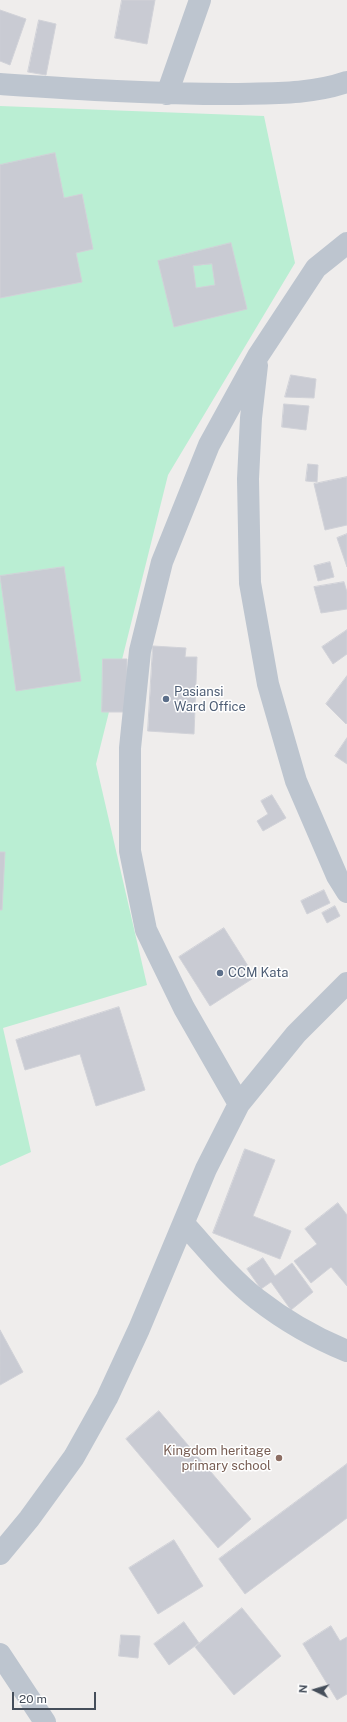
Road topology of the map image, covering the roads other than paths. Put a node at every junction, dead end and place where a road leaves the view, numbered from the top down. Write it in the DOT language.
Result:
graph roads {
  1 [pos="200,0"];
  2 [pos="347,82"];
  3 [pos="0,84"];
  4 [pos="167,94"];
  5 [pos="347,243"];
  6 [pos="258,356"];
  7 [pos="347,892"];
  8 [pos="347,983"];
  9 [pos="239,1104"];
  10 [pos="184,1224"];
  11 [pos="347,1351"];
  12 [pos="0,1554"];
  13 [pos="0,1654"];
  14 [pos="45,1722"];
  1 -- 4 [label="street"];
  2 -- 4 [label="street"];
  3 -- 4 [label="street"];
  5 -- 6 [label="street"];
  6 -- 7 [label="street"];
  6 -- 9 [label="street"];
  8 -- 9 [label="street"];
  9 -- 10 [label="street"];
  10 -- 11 [label="street"];
  10 -- 12 [label="street"];
  13 -- 14 [label="street"];
}
